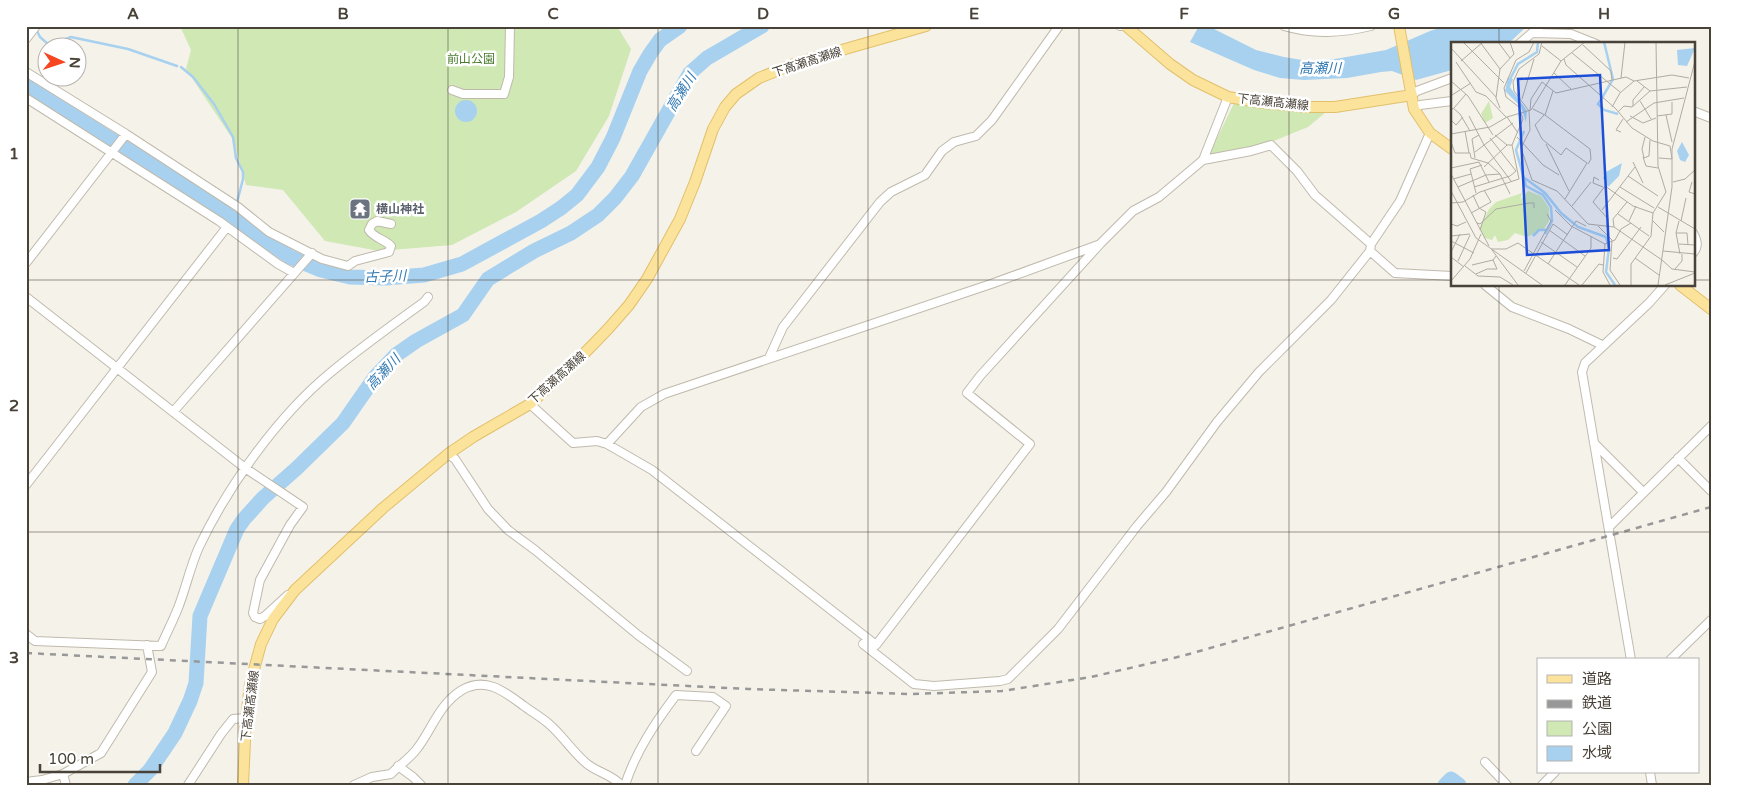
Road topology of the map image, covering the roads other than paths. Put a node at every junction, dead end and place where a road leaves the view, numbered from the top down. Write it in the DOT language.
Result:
graph roads {
  1 [pos="36,26"];
  2 [pos="510,26"];
  3 [pos="926,26"];
  4 [pos="1059,26"];
  5 [pos="1126,26"];
  6 [pos="1284,26"];
  7 [pos="1368,26"];
  8 [pos="1399,26"];
  9 [pos="1540,26"];
  10 [pos="1533,32"];
  11 [pos="26,39"];
  12 [pos="1521,42"];
  13 [pos="1591,42"];
  14 [pos="26,72"];
  15 [pos="1451,78"];
  16 [pos="452,90"];
  17 [pos="1412,95"];
  18 [pos="1228,97"];
  19 [pos="26,98"];
  20 [pos="1451,101"];
  21 [pos="1414,109"];
  22 [pos="1694,111"];
  23 [pos="1711,118"];
  24 [pos="1430,133"];
  25 [pos="126,134"];
  26 [pos="1451,148"];
  27 [pos="113,152"];
  28 [pos="1203,160"];
  29 [pos="391,224"];
  30 [pos="227,227"];
  31 [pos="1694,235"];
  32 [pos="1100,244"];
  33 [pos="1370,248"];
  34 [pos="1694,251"];
  35 [pos="312,253"];
  36 [pos="26,263"];
  37 [pos="295,272"];
  38 [pos="1451,276"];
  39 [pos="1486,286"];
  40 [pos="1664,286"];
  41 [pos="1681,286"];
  42 [pos="26,297"];
  43 [pos="428,297"];
  44 [pos="1711,309"];
  45 [pos="1602,345"];
  46 [pos="770,358"];
  47 [pos="117,367"];
  48 [pos="530,404"];
  49 [pos="173,412"];
  50 [pos="1711,426"];
  51 [pos="1594,443"];
  52 [pos="607,444"];
  53 [pos="448,454"];
  54 [pos="1678,458"];
  55 [pos="247,469"];
  56 [pos="26,485"];
  57 [pos="1711,491"];
  58 [pos="1643,492"];
  59 [pos="1609,527"];
  60 [pos="295,590"];
  61 [pos="1711,620"];
  62 [pos="26,634"];
  63 [pos="863,644"];
  64 [pos="147,645"];
  65 [pos="1632,658"];
  66 [pos="1672,658"];
  67 [pos="687,671"];
  68 [pos="246,718"];
  69 [pos="696,751"];
  70 [pos="1485,762"];
  71 [pos="398,766"];
  72 [pos="1553,774"];
  73 [pos="65,779"];
  74 [pos="26,782"];
  75 [pos="188,785"];
  76 [pos="243,785"];
  77 [pos="354,785"];
  78 [pos="421,785"];
  79 [pos="623,785"];
  80 [pos="1507,785"];
  81 [pos="1542,785"];
  1 -- 11 [label="street"];
  2 -- 16 [label="street"];
  3 -- 48 [label="main road, 下高瀬高瀬線"];
  4 -- 46 [label="street"];
  5 -- 18 [label="main road, 下高瀬高瀬線"];
  6 -- 7 [label="street"];
  8 -- 17 [label="main road"];
  9 -- 10 [label="street"];
  10 -- 12 [label="street"];
  10 -- 13 [label="street"];
  14 -- 25 [label="street"];
  15 -- 17 [label="street"];
  17 -- 18 [label="main road, 下高瀬高瀬線"];
  17 -- 21 [label="main road"];
  18 -- 28 [label="street"];
  19 -- 27 [label="street"];
  20 -- 21 [label="street"];
  21 -- 24 [label="main road"];
  22 -- 23 [label="street"];
  24 -- 26 [label="main road"];
  24 -- 33 [label="street"];
  25 -- 27 [label="street"];
  25 -- 35 [label="street"];
  27 -- 30 [label="street"];
  27 -- 36 [label="street"];
  28 -- 32 [label="street"];
  28 -- 33 [label="street"];
  29 -- 35 [label="street"];
  30 -- 37 [label="street"];
  30 -- 47 [label="street"];
  31 -- 34 [label="street"];
  32 -- 46 [label="street"];
  32 -- 52 [label="street"];
  33 -- 38 [label="street"];
  33 -- 63 [label="street"];
  35 -- 37 [label="street"];
  37 -- 49 [label="street"];
  39 -- 45 [label="street"];
  40 -- 45 [label="street"];
  41 -- 44 [label="main road"];
  42 -- 47 [label="street"];
  43 -- 55 [label="street"];
  45 -- 51 [label="street"];
  46 -- 52 [label="street"];
  47 -- 49 [label="street"];
  47 -- 56 [label="street"];
  48 -- 52 [label="street"];
  48 -- 53 [label="main road, 下高瀬高瀬線"];
  49 -- 55 [label="street"];
  50 -- 54 [label="street"];
  51 -- 58 [label="street"];
  51 -- 59 [label="street"];
  53 -- 60 [label="main road, 下高瀬高瀬線"];
  53 -- 67 [label="street"];
  54 -- 57 [label="street"];
  54 -- 58 [label="street"];
  55 -- 60 [label="street"];
  55 -- 64 [label="street"];
  58 -- 59 [label="street"];
  59 -- 65 [label="street"];
  60 -- 68 [label="main road, 下高瀬高瀬線"];
  61 -- 66 [label="street"];
  62 -- 64 [label="street"];
  64 -- 73 [label="street"];
  68 -- 75 [label="street"];
  68 -- 76 [label="main road, 下高瀬高瀬線"];
  69 -- 79 [label="street"];
  70 -- 80 [label="street"];
  71 -- 77 [label="street"];
  71 -- 78 [label="street"];
  71 -- 79 [label="street"];
  72 -- 81 [label="street"];
  73 -- 74 [label="street"];
}
